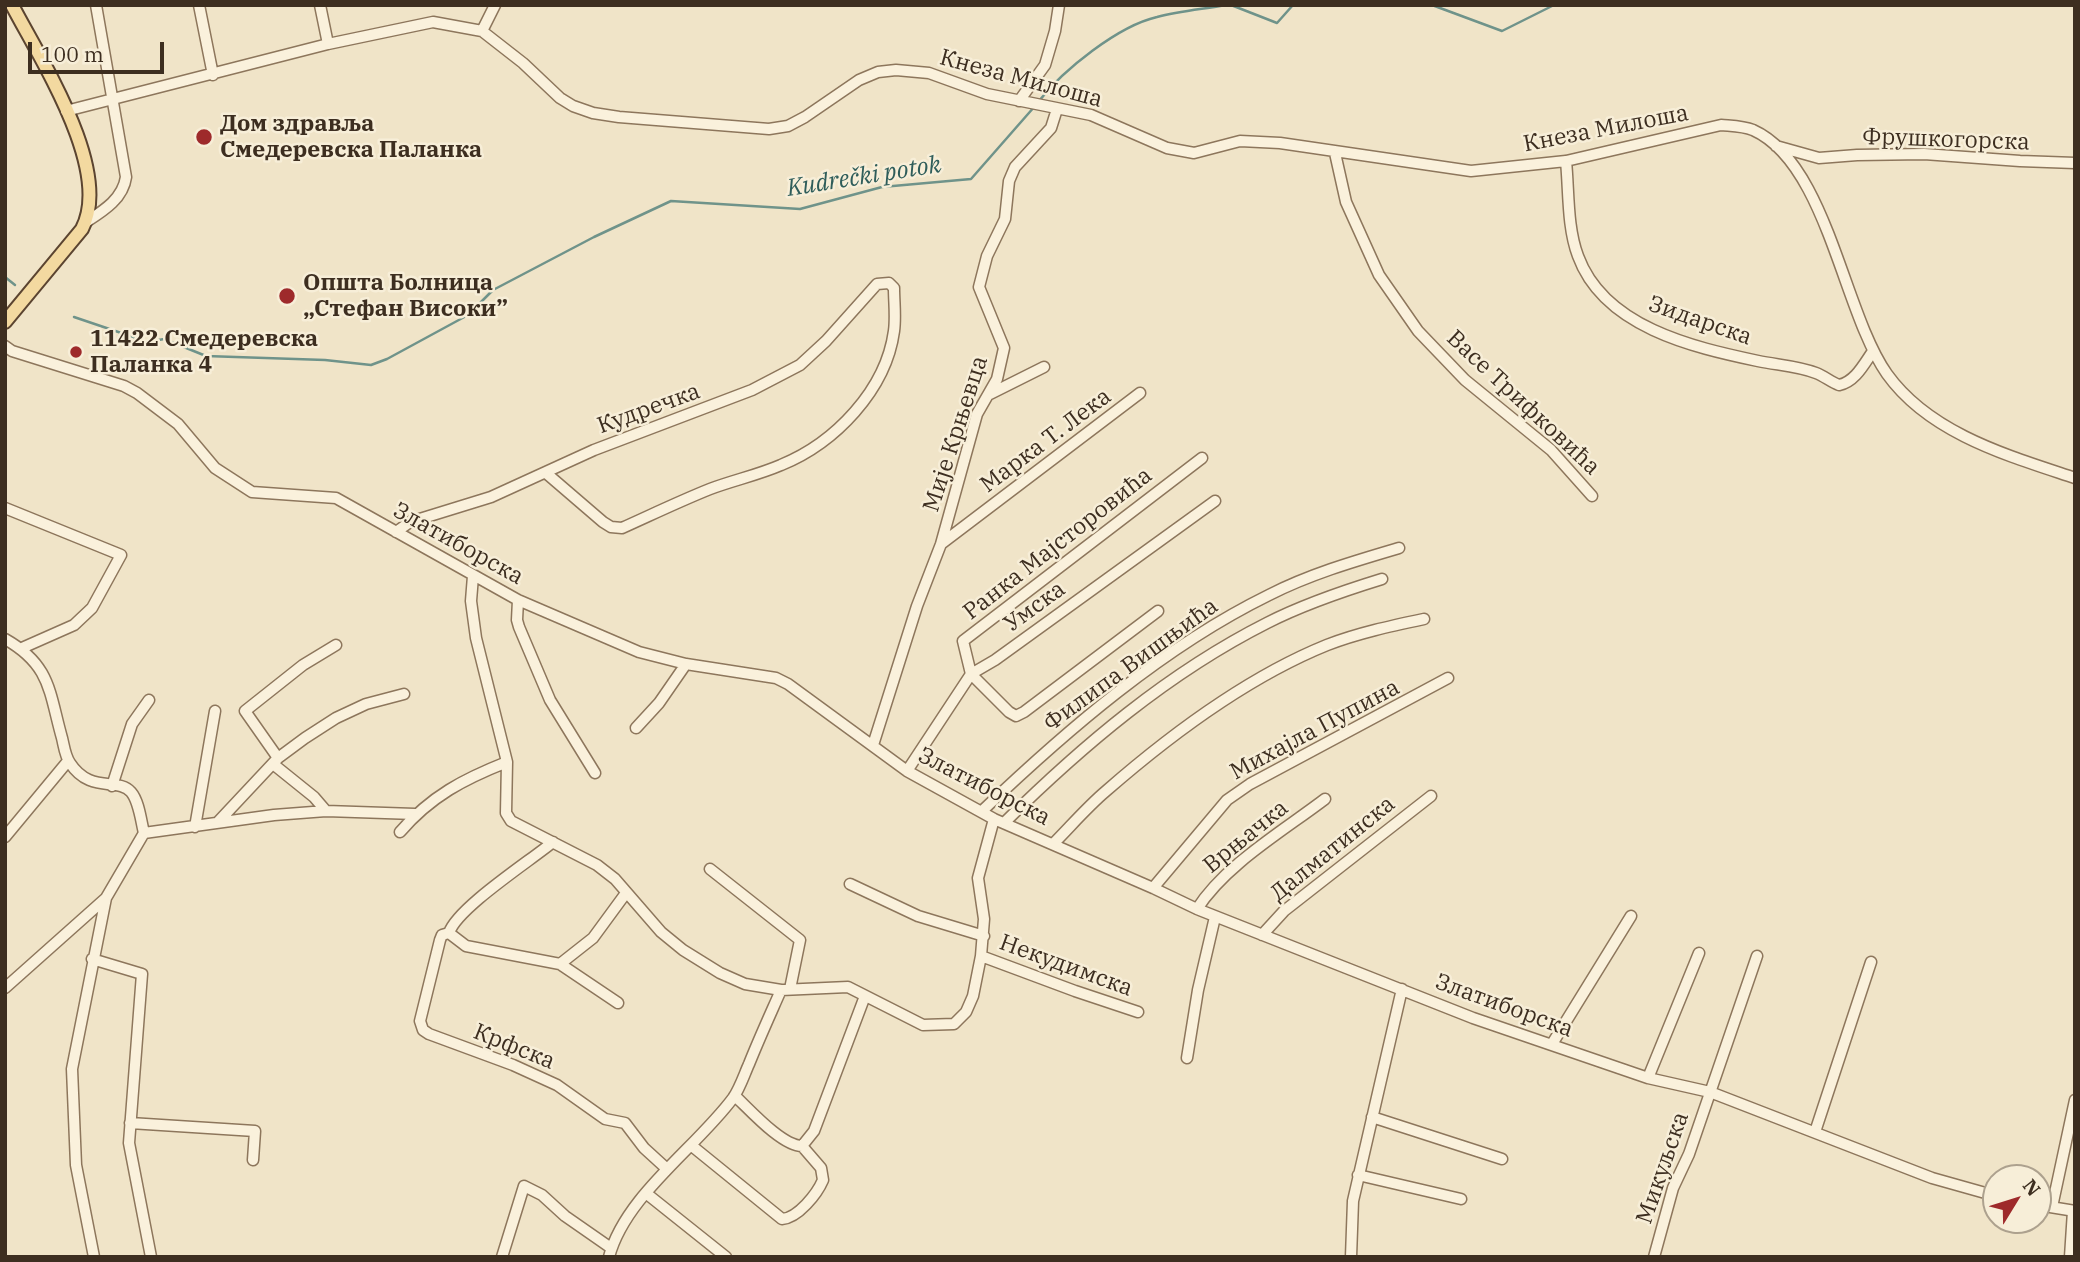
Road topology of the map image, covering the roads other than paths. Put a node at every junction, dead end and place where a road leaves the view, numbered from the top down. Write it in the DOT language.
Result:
graph roads {
  1 [pos="12,5"];
  2 [pos="96,5"];
  3 [pos="200,5"];
  4 [pos="320,5"];
  5 [pos="495,5"];
  6 [pos="1059,5"];
  7 [pos="482,31"];
  8 [pos="328,44"];
  9 [pos="213,75"];
  10 [pos="112,100"];
  11 [pos="1025,102"];
  12 [pos="1057,109"];
  13 [pos="66,111"];
  14 [pos="1776,146"];
  15 [pos="1335,153"];
  16 [pos="1566,161"];
  17 [pos="2075,163"];
  18 [pos="86,222"];
  19 [pos="5,322"];
  20 [pos="5,346"];
  21 [pos="1873,351"];
  22 [pos="1044,367"];
  23 [pos="1140,393"];
  24 [pos="990,394"];
  25 [pos="1202,458"];
  26 [pos="546,473"];
  27 [pos="2075,478"];
  28 [pos="1592,496"];
  29 [pos="1215,501"];
  30 [pos="5,508"];
  31 [pos="396,532"];
  32 [pos="941,544"];
  33 [pos="1399,548"];
  34 [pos="472,576"];
  35 [pos="1382,579"];
  36 [pos="518,600"];
  37 [pos="1158,611"];
  38 [pos="1424,620"];
  39 [pos="5,639"];
  40 [pos="336,645"];
  41 [pos="22,649"];
  42 [pos="686,664"];
  43 [pos="971,674"];
  44 [pos="1448,678"];
  45 [pos="404,694"];
  46 [pos="149,700"];
  47 [pos="215,711"];
  48 [pos="636,728"];
  49 [pos="873,745"];
  50 [pos="68,761"];
  51 [pos="275,761"];
  52 [pos="507,762"];
  53 [pos="907,771"];
  54 [pos="595,774"];
  55 [pos="112,786"];
  56 [pos="1431,796"];
  57 [pos="1325,799"];
  58 [pos="326,811"];
  59 [pos="982,811"];
  60 [pos="415,814"];
  61 [pos="999,821"];
  62 [pos="218,822"];
  63 [pos="195,827"];
  64 [pos="400,832"];
  65 [pos="144,833"];
  66 [pos="5,837"];
  67 [pos="553,842"];
  68 [pos="1053,844"];
  69 [pos="710,869"];
  70 [pos="850,884"];
  71 [pos="1153,888"];
  72 [pos="626,893"];
  73 [pos="106,898"];
  74 [pos="1197,909"];
  75 [pos="1631,916"];
  76 [pos="1215,917"];
  77 [pos="449,933"];
  78 [pos="1262,935"];
  79 [pos="984,936"];
  80 [pos="1699,953"];
  81 [pos="981,956"];
  82 [pos="1758,956"];
  83 [pos="93,959"];
  84 [pos="1871,962"];
  85 [pos="560,964"];
  86 [pos="5,988"];
  87 [pos="1402,989"];
  88 [pos="785,990"];
  89 [pos="865,996"];
  90 [pos="618,1003"];
  91 [pos="1138,1012"];
  92 [pos="1552,1044"];
  93 [pos="1187,1058"];
  94 [pos="1648,1078"];
  95 [pos="1710,1092"];
  96 [pos="735,1096"];
  97 [pos="2075,1100"];
  98 [pos="1372,1117"];
  99 [pos="130,1122"];
  100 [pos="1815,1132"];
  101 [pos="692,1146"];
  102 [pos="802,1146"];
  103 [pos="1502,1159"];
  104 [pos="253,1160"];
  105 [pos="667,1169"];
  106 [pos="1359,1175"];
  107 [pos="1982,1192"];
  108 [pos="647,1194"];
  109 [pos="1461,1199"];
  110 [pos="2052,1207"];
  111 [pos="2074,1211"];
  112 [pos="610,1252"];
  113 [pos="93,1257"];
  114 [pos="151,1257"];
  115 [pos="502,1257"];
  116 [pos="726,1257"];
  117 [pos="1351,1257"];
  118 [pos="1654,1257"];
  119 [pos="2070,1257"];
  1 -- 13 [label="main road"];
  2 -- 10 [label="street"];
  3 -- 9 [label="street"];
  4 -- 8 [label="street"];
  5 -- 7 [label="street"];
  6 -- 11 [label="street"];
  7 -- 8 [label="street, Кнеза Милоша"];
  7 -- 11 [label="street, Кнеза Милоша"];
  8 -- 9 [label="street, Кнеза Милоша"];
  9 -- 10 [label="street, Кнеза Милоша"];
  10 -- 13 [label="street, Кнеза Милоша"];
  10 -- 18 [label="street"];
  11 -- 12 [label="street, Кнеза Милоша"];
  12 -- 15 [label="street, Кнеза Милоша"];
  12 -- 24 [label="street, Мије Крњевца"];
  13 -- 18 [label="main road"];
  14 -- 16 [label="street, Кнеза Милоша"];
  14 -- 17 [label="street, Фрушкогорска"];
  14 -- 21 [label="street, Кнеза Милоша"];
  15 -- 16 [label="street, Кнеза Милоша"];
  15 -- 28 [label="street, Васе Трифковића"];
  16 -- 21 [label="street, Зидарска"];
  18 -- 19 [label="main road"];
  20 -- 31 [label="street, Златиборска"];
  21 -- 27 [label="street, Кнеза Милоша"];
  22 -- 24 [label="street"];
  23 -- 32 [label="street, Марка Т. Лека"];
  24 -- 32 [label="street, Мије Крњевца"];
  25 -- 43 [label="street, Ранка Мајсторовића"];
  26 -- 26 [label="street, Кудречка"];
  26 -- 31 [label="street, Кудречка"];
  29 -- 43 [label="street, Умска"];
  30 -- 41 [label="street"];
  31 -- 34 [label="street, Златиборска"];
  32 -- 49 [label="street, Мије Крњевца"];
  33 -- 59 [label="street, Филипа Вишњића"];
  34 -- 36 [label="street, Златиборска"];
  34 -- 52 [label="street"];
  35 -- 61 [label="street"];
  36 -- 42 [label="street, Златиборска"];
  36 -- 54 [label="street"];
  37 -- 43 [label="street"];
  38 -- 68 [label="street"];
  39 -- 41 [label="street"];
  40 -- 51 [label="street"];
  41 -- 50 [label="street"];
  42 -- 48 [label="street"];
  42 -- 49 [label="street, Златиборска"];
  43 -- 53 [label="street, Умска"];
  44 -- 71 [label="street, Михајла Пупина"];
  45 -- 51 [label="street"];
  46 -- 55 [label="street"];
  47 -- 63 [label="street"];
  49 -- 53 [label="street, Златиборска"];
  50 -- 55 [label="street"];
  50 -- 66 [label="street"];
  51 -- 58 [label="street"];
  51 -- 62 [label="street"];
  52 -- 60 [label="street"];
  52 -- 67 [label="street"];
  53 -- 59 [label="street, Златиборска"];
  55 -- 65 [label="street"];
  56 -- 78 [label="street, Далматинска"];
  57 -- 74 [label="street, Врњачка"];
  58 -- 60 [label="street"];
  58 -- 62 [label="street"];
  59 -- 61 [label="street, Златиборска"];
  60 -- 64 [label="street"];
  61 -- 68 [label="street, Златиборска"];
  61 -- 79 [label="street"];
  62 -- 63 [label="street"];
  63 -- 65 [label="street"];
  65 -- 73 [label="street"];
  67 -- 72 [label="street"];
  67 -- 77 [label="street"];
  68 -- 71 [label="street, Златиборска"];
  69 -- 88 [label="street"];
  70 -- 79 [label="street"];
  71 -- 74 [label="street, Златиборска"];
  72 -- 85 [label="street"];
  72 -- 88 [label="street"];
  73 -- 83 [label="street"];
  73 -- 86 [label="street"];
  74 -- 76 [label="street, Златиборска"];
  75 -- 92 [label="street"];
  76 -- 78 [label="street, Златиборска"];
  76 -- 93 [label="street"];
  77 -- 85 [label="street"];
  77 -- 105 [label="street, Крфска"];
  78 -- 87 [label="street, Златиборска"];
  79 -- 81 [label="street"];
  80 -- 94 [label="street"];
  81 -- 89 [label="street"];
  81 -- 91 [label="street, Некудимска"];
  82 -- 95 [label="street, Микуљска"];
  83 -- 99 [label="street"];
  83 -- 113 [label="street"];
  84 -- 100 [label="street"];
  85 -- 90 [label="street"];
  87 -- 92 [label="street, Златиборска"];
  87 -- 98 [label="street"];
  88 -- 89 [label="street"];
  88 -- 96 [label="street"];
  89 -- 102 [label="street"];
  92 -- 94 [label="street, Златиборска"];
  94 -- 95 [label="street, Златиборска"];
  95 -- 100 [label="street, Златиборска"];
  95 -- 118 [label="street, Микуљска"];
  96 -- 101 [label="street"];
  96 -- 102 [label="street"];
  97 -- 110 [label="street"];
  98 -- 103 [label="street"];
  98 -- 106 [label="street"];
  99 -- 104 [label="street"];
  99 -- 114 [label="street"];
  100 -- 107 [label="street, Златиборска"];
  101 -- 102 [label="street"];
  101 -- 105 [label="street"];
  105 -- 108 [label="street"];
  106 -- 109 [label="street"];
  106 -- 117 [label="street"];
  108 -- 112 [label="street"];
  108 -- 116 [label="street"];
  110 -- 111 [label="street"];
  111 -- 119 [label="street"];
  112 -- 115 [label="street"];
}
